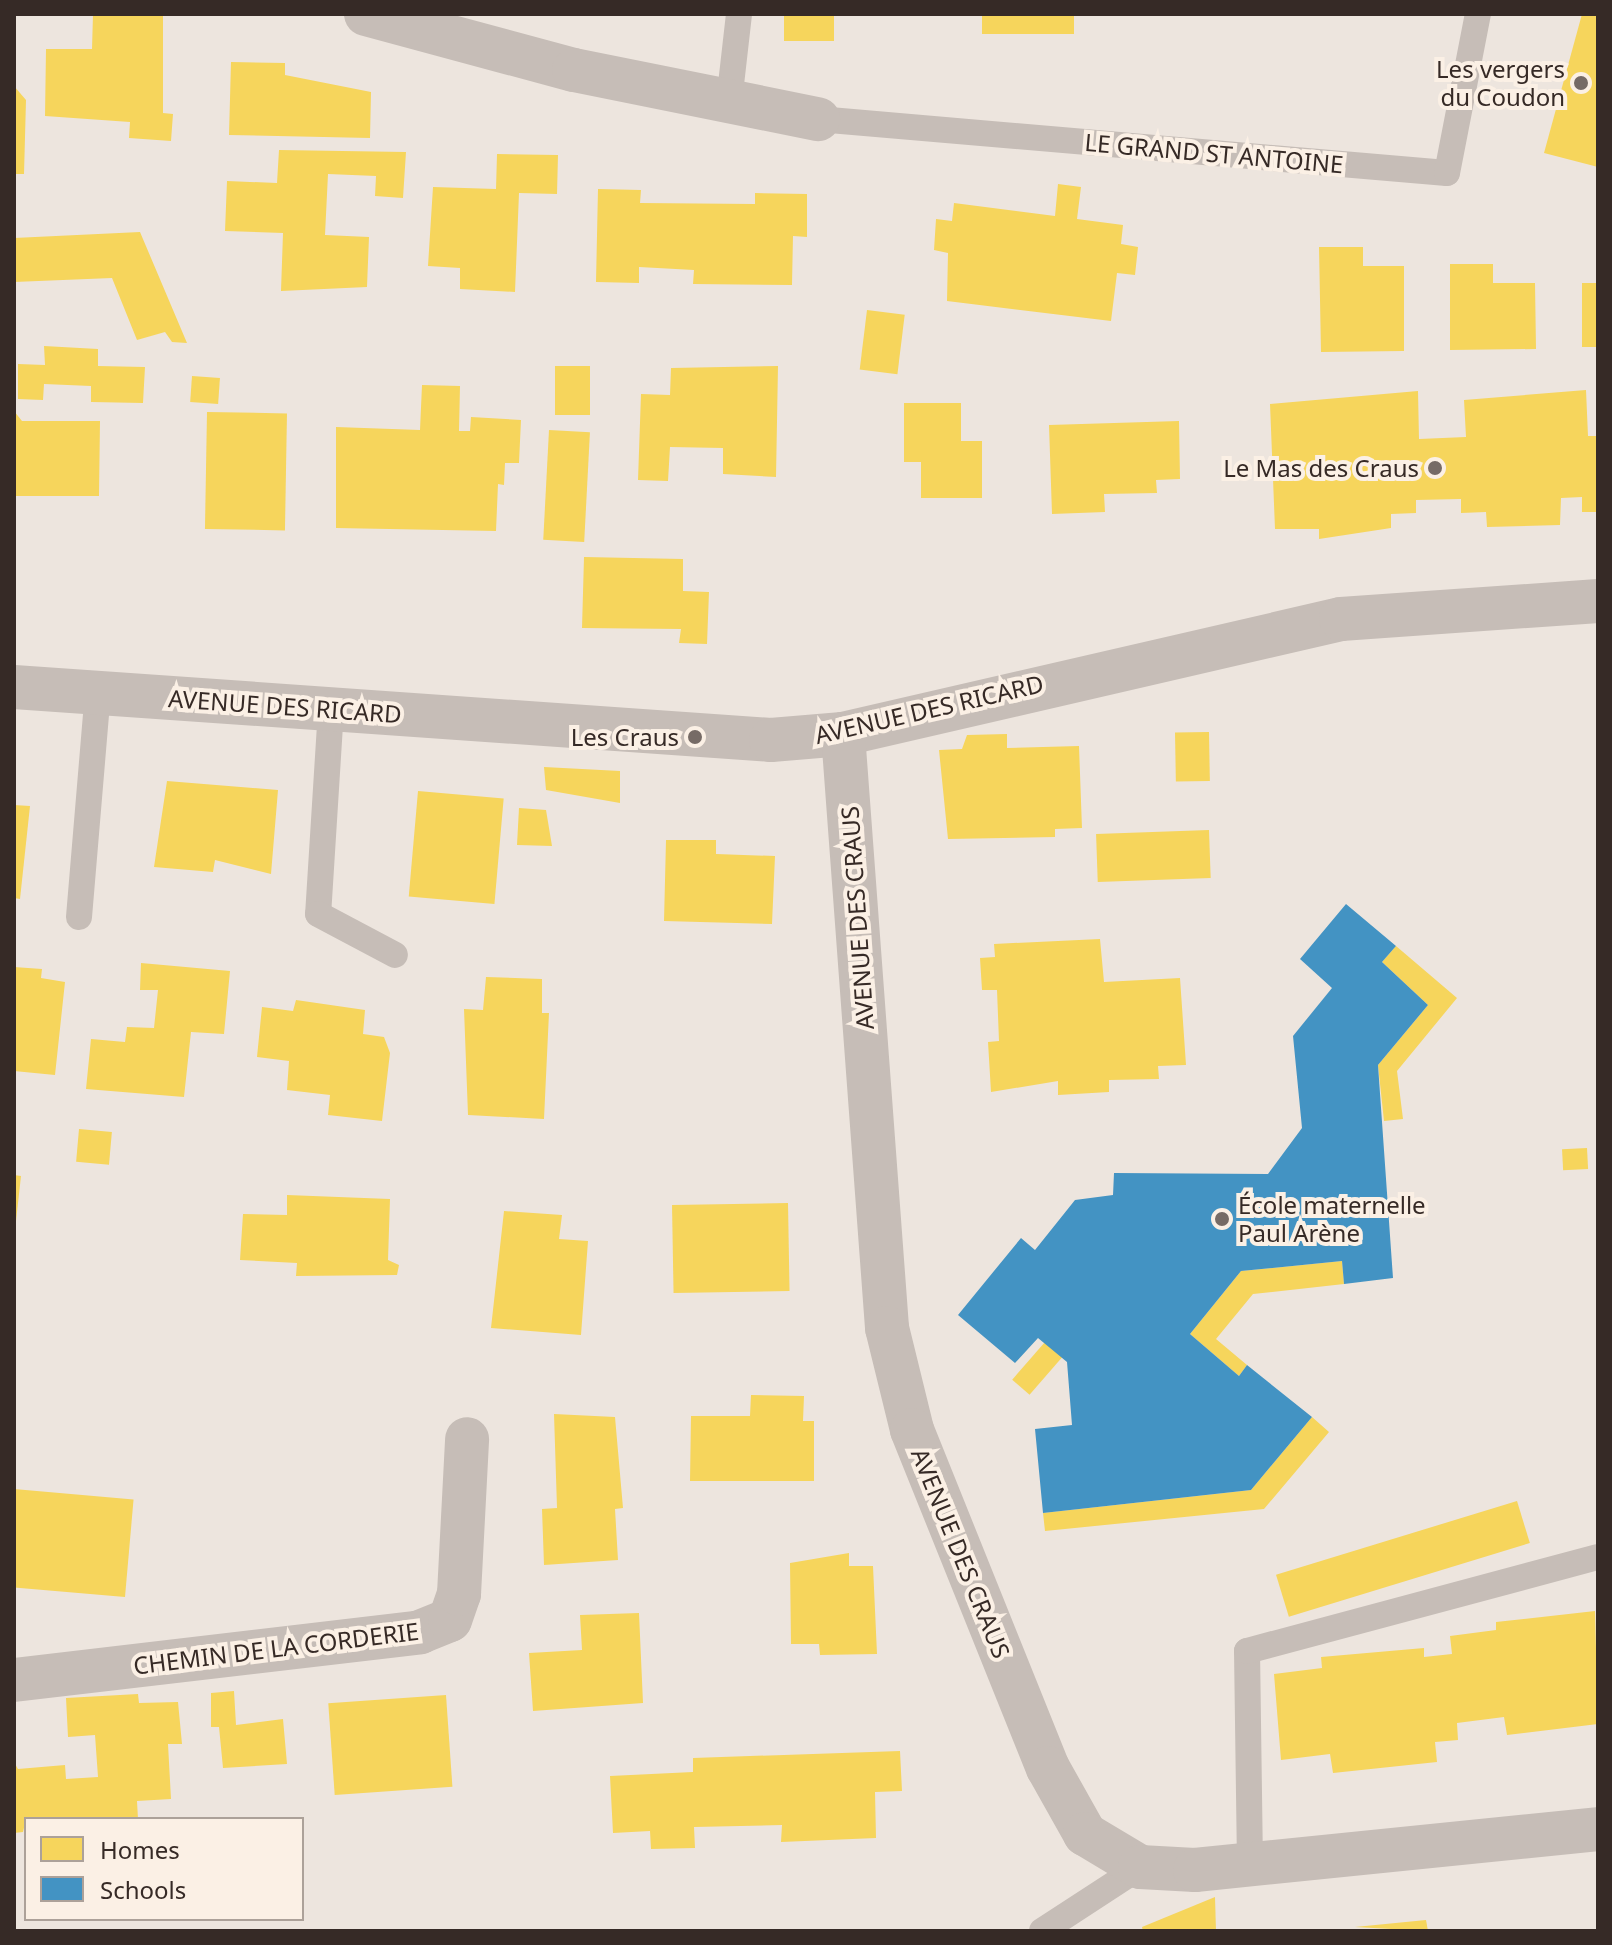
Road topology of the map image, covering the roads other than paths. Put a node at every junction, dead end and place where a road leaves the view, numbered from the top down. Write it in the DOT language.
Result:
graph roads {
  1 [pos="366,14"];
  2 [pos="739,14"];
  3 [pos="1478,14"];
  4 [pos="729,102"];
  5 [pos="818,119"];
  6 [pos="1598,601"];
  7 [pos="14,687"];
  8 [pos="98,692"];
  9 [pos="331,709"];
  10 [pos="843,734"];
  11 [pos="79,917"];
  12 [pos="395,955"];
  13 [pos="467,1439"];
  14 [pos="1598,1557"];
  15 [pos="14,1680"];
  16 [pos="1598,1829"];
  17 [pos="1250,1865"];
  18 [pos="1140,1867"];
  19 [pos="1042,1931"];
  1 -- 4 [label="street"];
  2 -- 4 [label="lane"];
  3 -- 5 [label="lane, LE GRAND ST ANTOINE"];
  4 -- 5 [label="street"];
  6 -- 10 [label="street, AVENUE DES RICARD"];
  7 -- 8 [label="street, AVENUE DES RICARD"];
  8 -- 9 [label="street, AVENUE DES RICARD"];
  8 -- 11 [label="lane"];
  9 -- 10 [label="street, AVENUE DES RICARD"];
  9 -- 12 [label="lane"];
  10 -- 18 [label="street, AVENUE DES CRAUS"];
  13 -- 15 [label="street, CHEMIN DE LA CORDERIE"];
  14 -- 17 [label="lane"];
  16 -- 17 [label="street"];
  17 -- 18 [label="street"];
  18 -- 19 [label="lane"];
}
